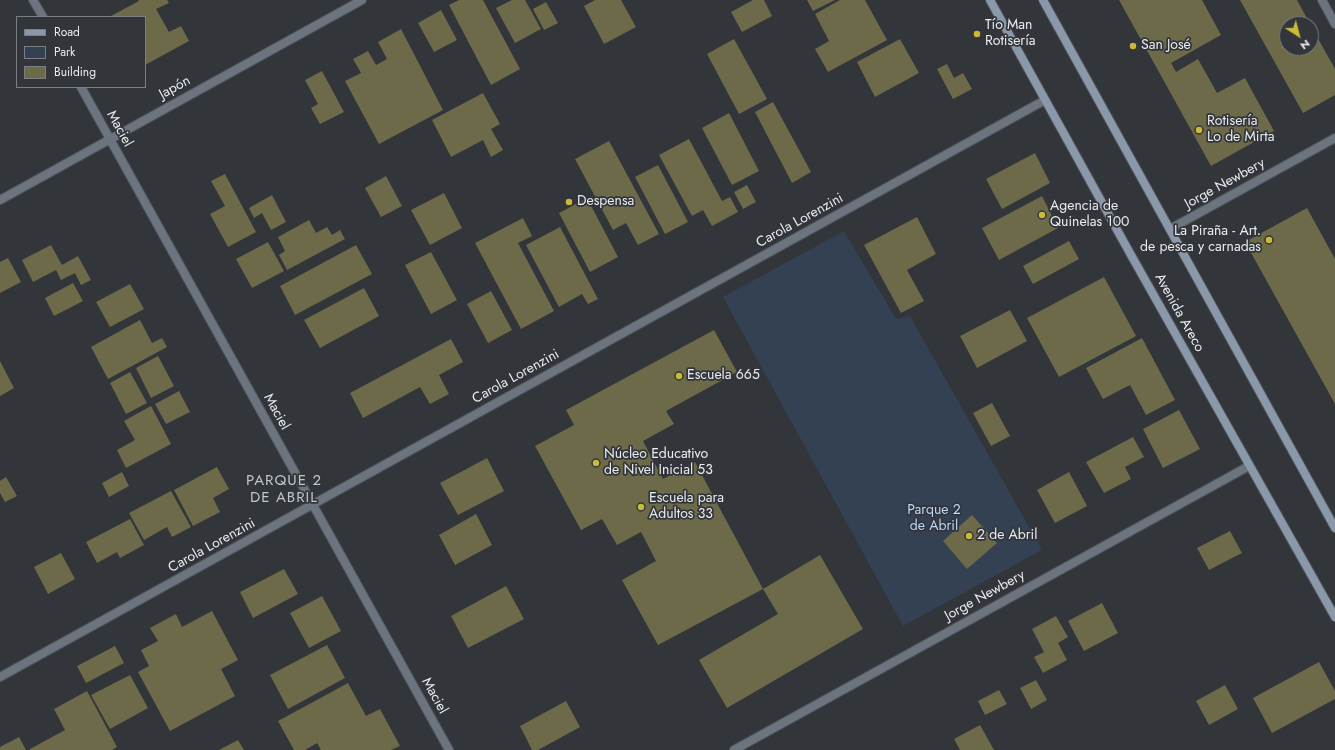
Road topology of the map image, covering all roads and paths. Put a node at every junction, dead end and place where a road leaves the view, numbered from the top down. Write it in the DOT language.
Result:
graph roads {
  1 [pos="33,0"];
  2 [pos="362,0"];
  3 [pos="990,0"];
  4 [pos="1043,0"];
  5 [pos="1322,0"];
  6 [pos="42,16"];
  7 [pos="1335,24"];
  8 [pos="82,88"];
  9 [pos="1045,100"];
  10 [pos="1335,138"];
  11 [pos="110,139"];
  12 [pos="0,200"];
  13 [pos="1170,229"];
  14 [pos="1249,466"];
  15 [pos="312,505"];
  16 [pos="1335,528"];
  17 [pos="1335,617"];
  18 [pos="0,678"];
  19 [pos="449,750"];
  20 [pos="734,750"];
  1 -- 6 [label="street"];
  2 -- 11 [label="street, Japón"];
  3 -- 9 [label="main road, Avenida Areco"];
  4 -- 13 [label="main road"];
  5 -- 7 [label="street"];
  8 -- 11 [label="street, Maciel"];
  9 -- 14 [label="main road, Avenida Areco"];
  9 -- 15 [label="street, Carola Lorenzini"];
  10 -- 13 [label="street, Jorge Newbery"];
  11 -- 12 [label="street, Japón"];
  11 -- 15 [label="street, Maciel"];
  13 -- 16 [label="main road"];
  14 -- 17 [label="main road, Avenida Areco"];
  14 -- 20 [label="street, Jorge Newbery"];
  15 -- 18 [label="street, Carola Lorenzini"];
  15 -- 19 [label="street, Maciel"];
}
